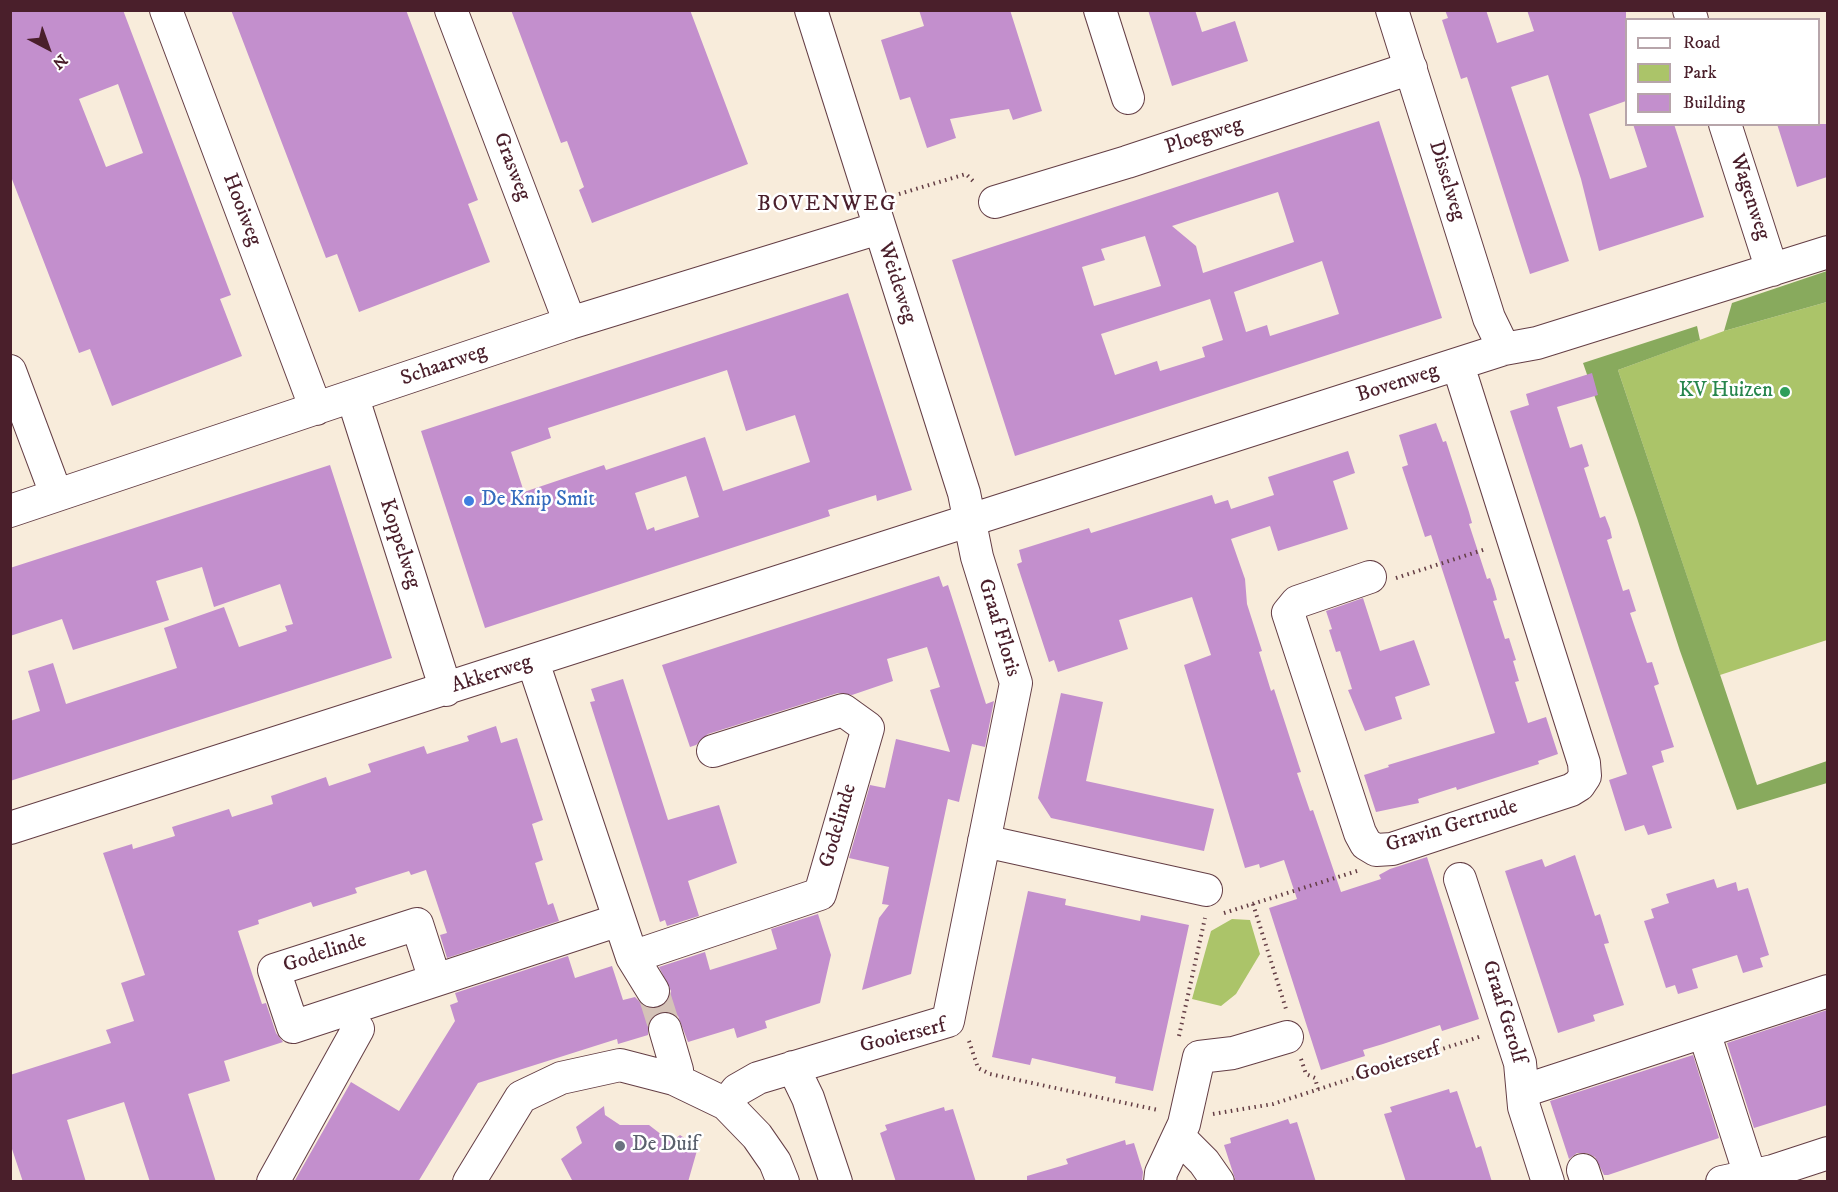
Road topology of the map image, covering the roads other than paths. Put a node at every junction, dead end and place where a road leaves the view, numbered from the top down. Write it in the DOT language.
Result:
graph roads {
  1 [pos="166,10"];
  2 [pos="451,10"];
  3 [pos="811,10"];
  4 [pos="1100,10"];
  5 [pos="1392,10"];
  6 [pos="1411,68"];
  7 [pos="1128,98"];
  8 [pos="1726,126"];
  9 [pos="995,202"];
  10 [pos="875,215"];
  11 [pos="1827,252"];
  12 [pos="1772,270"];
  13 [pos="570,323"];
  14 [pos="1504,349"];
  15 [pos="1458,365"];
  16 [pos="10,371"];
  17 [pos="353,398"];
  18 [pos="316,409"];
  19 [pos="56,495"];
  20 [pos="10,511"];
  21 [pos="969,520"];
  22 [pos="1380,579"];
  23 [pos="533,662"];
  24 [pos="446,690"];
  25 [pos="713,751"];
  26 [pos="12,828"];
  27 [pos="984,841"];
  28 [pos="1460,879"];
  29 [pos="1211,907"];
  30 [pos="619,920"];
  31 [pos="632,957"];
  32 [pos="435,980"];
  33 [pos="653,991"];
  34 [pos="1827,991"];
  35 [pos="948,1021"];
  36 [pos="358,1029"];
  37 [pos="665,1029"];
  38 [pos="1704,1032"];
  39 [pos="1291,1033"];
  40 [pos="793,1067"];
  41 [pos="674,1079"];
  42 [pos="1523,1091"];
  43 [pos="726,1104"];
  44 [pos="1173,1117"];
  45 [pos="1827,1153"];
  46 [pos="1736,1178"];
  47 [pos="273,1182"];
  48 [pos="469,1182"];
  49 [pos="783,1182"];
  50 [pos="836,1182"];
  51 [pos="1160,1182"];
  52 [pos="1218,1182"];
  53 [pos="1548,1182"];
  1 -- 18 [label="street, Hooiweg"];
  2 -- 13 [label="street, Grasweg"];
  3 -- 10 [label="street, Weideweg"];
  4 -- 7 [label="street"];
  5 -- 6 [label="street, Disselweg"];
  6 -- 9 [label="street, Ploegweg"];
  6 -- 14 [label="street, Disselweg"];
  8 -- 12 [label="street, Wagenweg"];
  10 -- 13 [label="street, Schaarweg"];
  10 -- 21 [label="street, Weideweg"];
  11 -- 12 [label="street, Bovenweg"];
  12 -- 14 [label="street, Bovenweg"];
  13 -- 17 [label="street, Schaarweg"];
  14 -- 15 [label="street, Bovenweg"];
  15 -- 21 [label="street, Bovenweg"];
  15 -- 22 [label="street, Gravin Gertrude"];
  16 -- 19 [label="street"];
  17 -- 18 [label="street, Schaarweg"];
  17 -- 24 [label="street, Koppelweg"];
  18 -- 19 [label="street, Schaarweg"];
  19 -- 20 [label="street, Schaarweg"];
  21 -- 23 [label="street, Akkerweg"];
  21 -- 27 [label="street, Graaf Floris"];
  23 -- 24 [label="street, Akkerweg"];
  23 -- 30 [label="street"];
  24 -- 26 [label="street, Akkerweg"];
  25 -- 31 [label="street, Godelinde"];
  27 -- 29 [label="street"];
  27 -- 35 [label="street, Graaf Floris"];
  28 -- 42 [label="street, Graaf Gerolf"];
  30 -- 31 [label="street"];
  30 -- 32 [label="street, Godelinde"];
  31 -- 33 [label="street"];
  32 -- 32 [label="street, Godelinde"];
  34 -- 38 [label="street"];
  35 -- 40 [label="street, Gooierserf"];
  36 -- 47 [label="street"];
  37 -- 41 [label="street"];
  38 -- 42 [label="street"];
  38 -- 46 [label="street"];
  39 -- 44 [label="street"];
  40 -- 43 [label="street, Gooierserf"];
  40 -- 50 [label="street"];
  41 -- 43 [label="street"];
  41 -- 48 [label="street"];
  42 -- 53 [label="street, Graaf Gerolf"];
  43 -- 49 [label="street"];
  44 -- 51 [label="street"];
  44 -- 52 [label="street"];
  45 -- 46 [label="street"];
}
